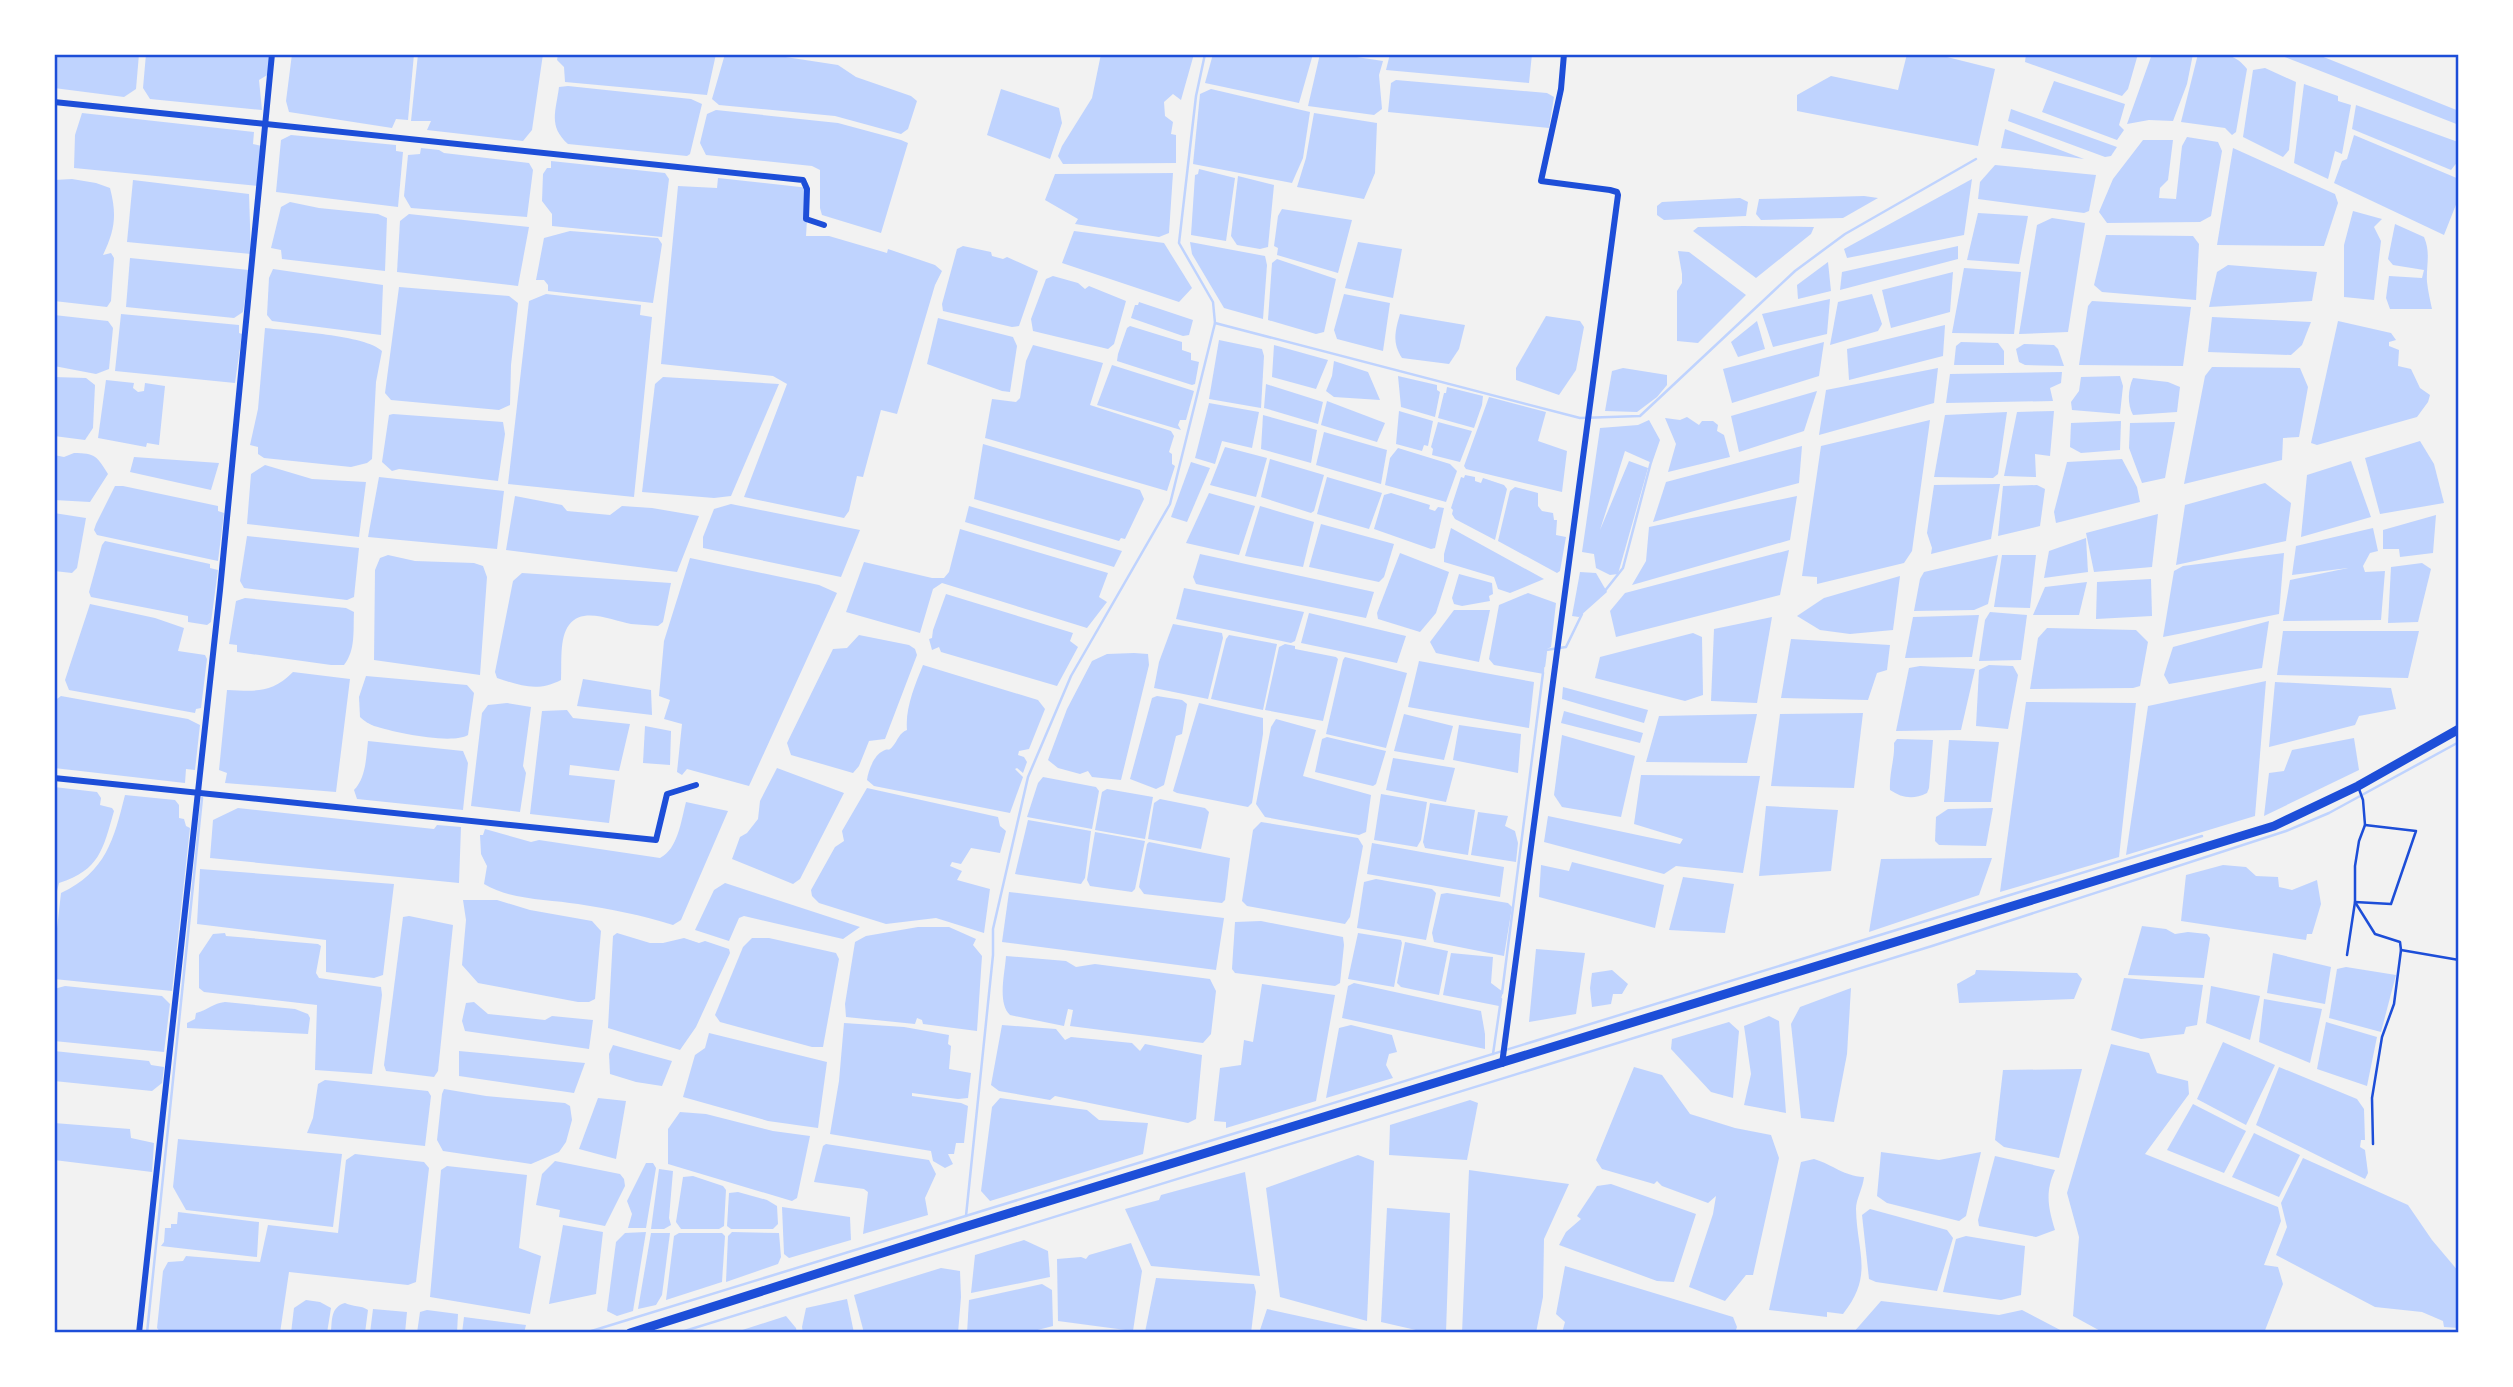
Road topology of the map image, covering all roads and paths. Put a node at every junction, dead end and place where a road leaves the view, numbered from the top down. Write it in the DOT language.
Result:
graph roads {
  1 [pos="272,54"];
  2 [pos="1564,54"];
  3 [pos="54,102"];
  4 [pos="264,125"];
  5 [pos="824,225"];
  6 [pos="2459,729"];
  7 [pos="54,778"];
  8 [pos="696,785"];
  9 [pos="2358,786"];
  10 [pos="198,793"];
  11 [pos="2365,825"];
  12 [pos="2355,902"];
  13 [pos="2401,950"];
  14 [pos="2347,955"];
  15 [pos="2459,960"];
  16 [pos="1502,1064"];
  17 [pos="2373,1144"];
  18 [pos="139,1333"];
  19 [pos="630,1333"];
  1 -- 4 [label="street"];
  2 -- 16 [label="street"];
  3 -- 4 [label="street"];
  4 -- 5 [label="street"];
  4 -- 10 [label="street"];
  6 -- 9 [label="main road"];
  7 -- 10 [label="street"];
  8 -- 10 [label="street"];
  9 -- 11 [label="lane"];
  9 -- 16 [label="main road"];
  10 -- 18 [label="street"];
  11 -- 12 [label="lane"];
  11 -- 12 [label="lane"];
  12 -- 13 [label="lane"];
  12 -- 14 [label="lane"];
  13 -- 15 [label="lane"];
  13 -- 17 [label="lane"];
  16 -- 19 [label="main road"];
}
